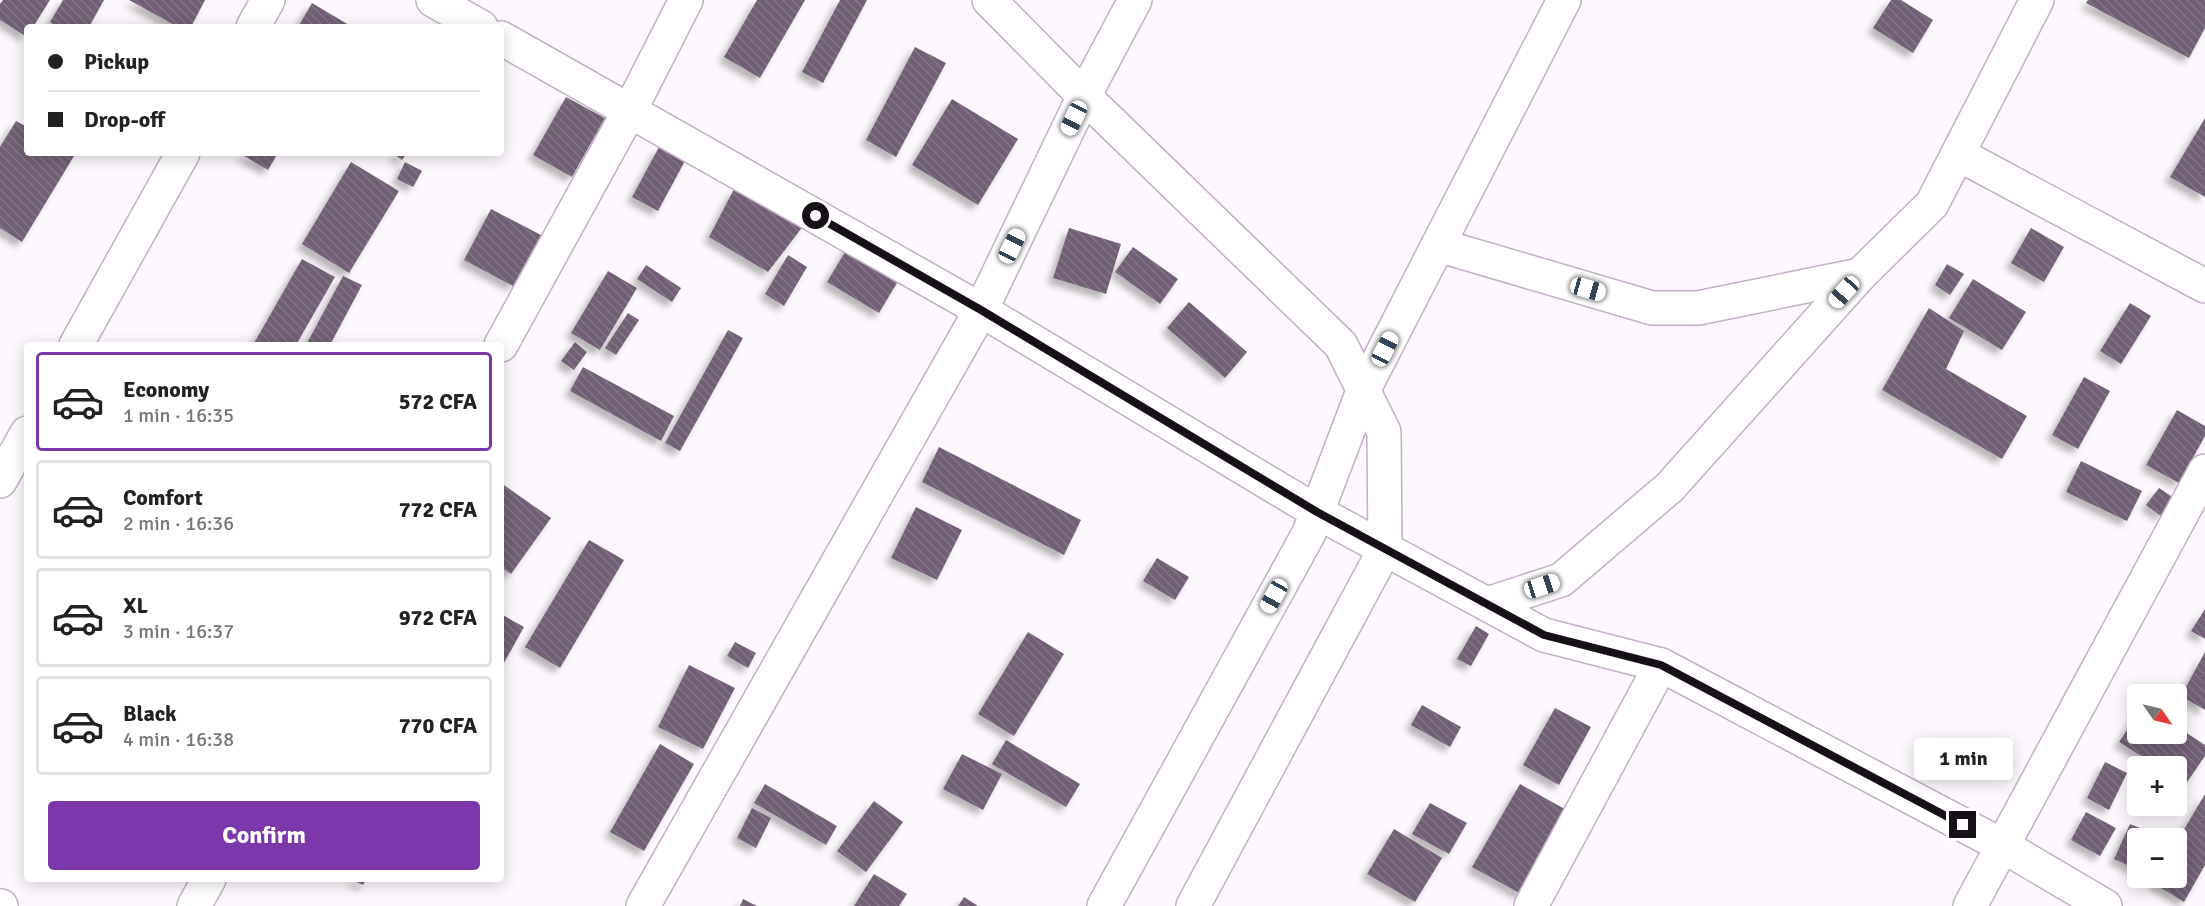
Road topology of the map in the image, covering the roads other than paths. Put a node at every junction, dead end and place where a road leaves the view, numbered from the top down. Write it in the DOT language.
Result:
graph roads {
  1 [pos="268,0"];
  2 [pos="433,0"];
  3 [pos="686,0"];
  4 [pos="989,0"];
  5 [pos="1135,0"];
  6 [pos="1564,0"];
  7 [pos="2037,0"];
  8 [pos="255,24"];
  9 [pos="476,24"];
  10 [pos="504,40"];
  11 [pos="1084,96"];
  12 [pos="630,110"];
  13 [pos="1958,154"];
  14 [pos="181,156"];
  15 [pos="1438,245"];
  16 [pos="1860,275"];
  17 [pos="2205,286"];
  18 [pos="981,310"];
  19 [pos="78,342"];
  20 [pos="503,342"];
  21 [pos="1363,391"];
  22 [pos="24,438"];
  23 [pos="2205,471"];
  24 [pos="0,482"];
  25 [pos="1317,512"];
  26 [pos="1385,549"];
  27 [pos="1487,604"];
  28 [pos="1661,665"];
  29 [pos="2003,846"];
  30 [pos="207,882"];
  31 [pos="194,906"];
  32 [pos="644,906"];
  33 [pos="1104,906"];
  34 [pos="1192,906"];
  35 [pos="1531,906"];
  36 [pos="1970,906"];
  37 [pos="2105,906"];
  1 -- 8 [label="street"];
  2 -- 9 [label="street"];
  3 -- 12 [label="street"];
  4 -- 11 [label="street"];
  5 -- 11 [label="street"];
  6 -- 15 [label="street"];
  7 -- 13 [label="street"];
  10 -- 12 [label="street"];
  11 -- 18 [label="street"];
  11 -- 21 [label="street"];
  12 -- 18 [label="street"];
  12 -- 20 [label="street"];
  13 -- 16 [label="street"];
  13 -- 17 [label="street"];
  14 -- 19 [label="street"];
  15 -- 16 [label="street"];
  15 -- 21 [label="street"];
  16 -- 27 [label="street"];
  18 -- 25 [label="street"];
  18 -- 32 [label="street"];
  21 -- 25 [label="street"];
  21 -- 26 [label="street"];
  22 -- 24 [label="street"];
  23 -- 29 [label="street"];
  25 -- 26 [label="street"];
  25 -- 33 [label="street"];
  26 -- 27 [label="street"];
  26 -- 34 [label="street"];
  27 -- 28 [label="street"];
  28 -- 29 [label="street"];
  28 -- 35 [label="street"];
  29 -- 36 [label="street"];
  29 -- 37 [label="street"];
  30 -- 31 [label="street"];
}
